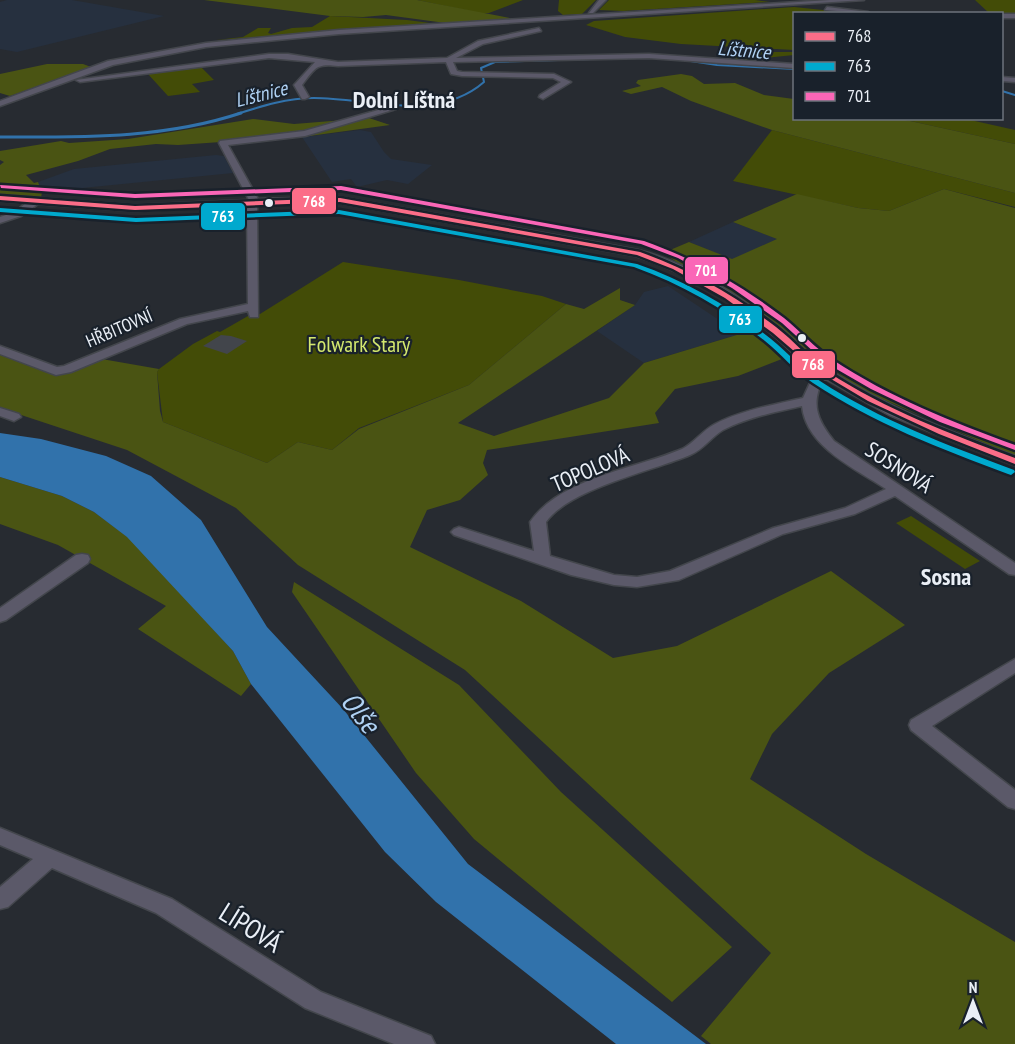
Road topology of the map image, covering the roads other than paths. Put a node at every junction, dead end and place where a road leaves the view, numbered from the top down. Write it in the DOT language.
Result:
graph roads {
  1 [pos="603,0"];
  2 [pos="768,0"];
  3 [pos="861,0"];
  4 [pos="784,5"];
  5 [pos="810,7"];
  6 [pos="591,12"];
  7 [pos="851,12"];
  8 [pos="582,18"];
  9 [pos="449,60"];
  10 [pos="319,63"];
  11 [pos="793,66"];
  12 [pos="44,86"];
  13 [pos="305,97"];
  14 [pos="543,98"];
  15 [pos="3,102"];
  16 [pos="392,109"];
  17 [pos="0,198"];
  18 [pos="35,201"];
  19 [pos="252,202"];
  20 [pos="0,220"];
  21 [pos="0,350"];
  22 [pos="822,372"];
  23 [pos="807,401"];
  24 [pos="0,412"];
  25 [pos="14,417"];
  26 [pos="1015,462"];
  27 [pos="896,490"];
  28 [pos="459,531"];
  29 [pos="82,559"];
  30 [pos="543,559"];
  31 [pos="1015,570"];
  32 [pos="0,616"];
  33 [pos="1015,665"];
  34 [pos="1015,801"];
  35 [pos="0,836"];
  36 [pos="50,857"];
  37 [pos="0,900"];
  38 [pos="423,1044"];
  1 -- 6 [label="street"];
  2 -- 4 [label="street"];
  3 -- 4 [label="street"];
  4 -- 8 [label="street"];
  5 -- 7 [label="street"];
  8 -- 9 [label="street"];
  8 -- 12 [label="street"];
  9 -- 10 [label="street"];
  9 -- 11 [label="street"];
  9 -- 14 [label="street"];
  10 -- 12 [label="street"];
  10 -- 13 [label="street"];
  12 -- 15 [label="street"];
  16 -- 19 [label="street"];
  17 -- 18 [label="street"];
  18 -- 19 [label="street"];
  18 -- 20 [label="street"];
  19 -- 21 [label="street, HŘBITOVNÍ"];
  19 -- 22 [label="street"];
  22 -- 23 [label="street"];
  22 -- 26 [label="street"];
  23 -- 27 [label="street, SOSNOVÁ"];
  23 -- 30 [label="street, TOPOLOVÁ"];
  24 -- 25 [label="street"];
  27 -- 30 [label="street"];
  27 -- 31 [label="street, SOSNOVÁ"];
  28 -- 30 [label="street"];
  29 -- 32 [label="street"];
  33 -- 34 [label="street"];
  35 -- 36 [label="street, LÍPOVÁ"];
  36 -- 37 [label="street"];
  36 -- 38 [label="street, LÍPOVÁ"];
}
